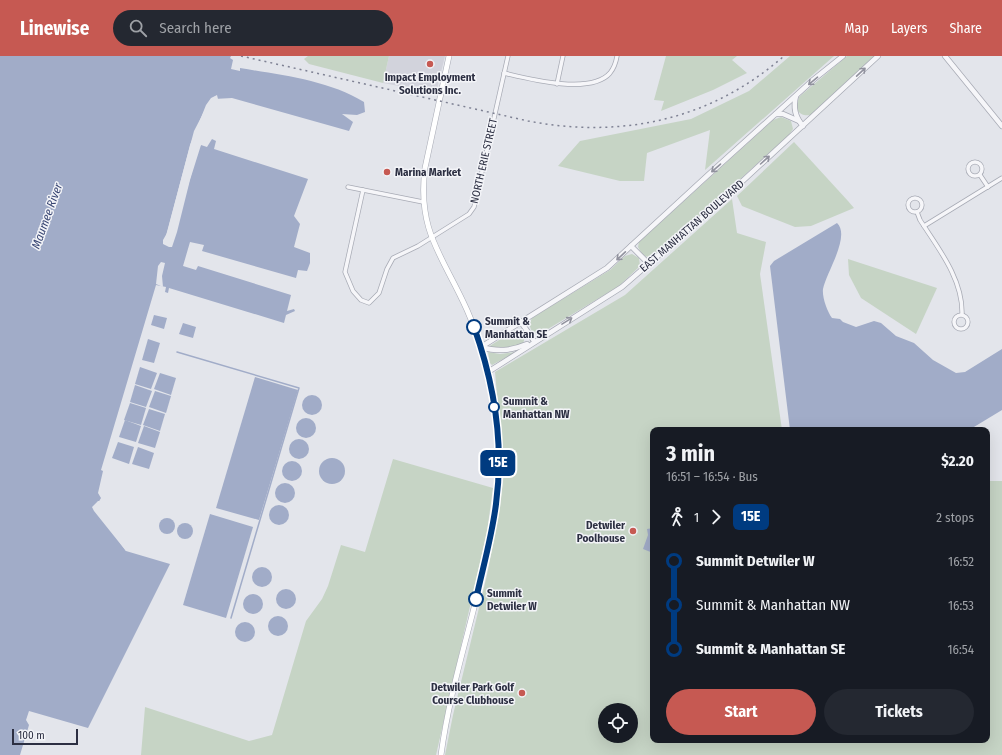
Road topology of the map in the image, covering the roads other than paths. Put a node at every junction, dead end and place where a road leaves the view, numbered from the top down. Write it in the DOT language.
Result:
graph roads {
  1 [pos="449,56"];
  2 [pos="508,56"];
  3 [pos="563,56"];
  4 [pos="617,56"];
  5 [pos="843,56"];
  6 [pos="878,56"];
  7 [pos="945,56"];
  8 [pos="504,73"];
  9 [pos="557,84"];
  10 [pos="796,96"];
  11 [pos="775,115"];
  12 [pos="799,121"];
  13 [pos="803,126"];
  14 [pos="1002,126"];
  15 [pos="980,175"];
  16 [pos="1002,178"];
  17 [pos="988,187"];
  18 [pos="348,188"];
  19 [pos="363,190"];
  20 [pos="423,202"];
  21 [pos="917,212"];
  22 [pos="924,226"];
  23 [pos="431,238"];
  24 [pos="631,246"];
  25 [pos="649,264"];
  26 [pos="962,314"];
  27 [pos="522,322"];
  28 [pos="534,341"];
  29 [pos="481,347"];
  30 [pos="488,372"];
  31 [pos="441,755"];
  1 -- 20 [label="main road"];
  2 -- 8 [label="street, NORTH ERIE STREET"];
  3 -- 9 [label="street"];
  4 -- 9 [label="street"];
  5 -- 10 [label="street, one-way"];
  13 -- 6 [label="street, EAST MANHATTAN BOULEVARD, one-way"];
  7 -- 14 [label="street"];
  8 -- 9 [label="street"];
  8 -- 23 [label="street, NORTH ERIE STREET"];
  10 -- 11 [label="street"];
  10 -- 12 [label="street"];
  11 -- 12 [label="street"];
  11 -- 24 [label="street, one-way"];
  12 -- 13 [label="street"];
  25 -- 13 [label="street, EAST MANHATTAN BOULEVARD, one-way"];
  15 -- 15 [label="street"];
  15 -- 17 [label="street"];
  16 -- 17 [label="street"];
  17 -- 22 [label="street"];
  18 -- 19 [label="street"];
  19 -- 20 [label="street"];
  19 -- 23 [label="street, NORTH ERIE STREET"];
  20 -- 23 [label="main road"];
  21 -- 21 [label="street"];
  21 -- 22 [label="street"];
  22 -- 26 [label="street"];
  23 -- 29 [label="main road"];
  24 -- 25 [label="street"];
  24 -- 27 [label="street, one-way"];
  28 -- 25 [label="street, EAST MANHATTAN BOULEVARD, one-way"];
  26 -- 26 [label="street"];
  27 -- 28 [label="street"];
  27 -- 29 [label="street"];
  28 -- 29 [label="street"];
  28 -- 30 [label="street, EAST MANHATTAN BOULEVARD"];
  29 -- 30 [label="main road"];
  30 -- 31 [label="main road"];
}
